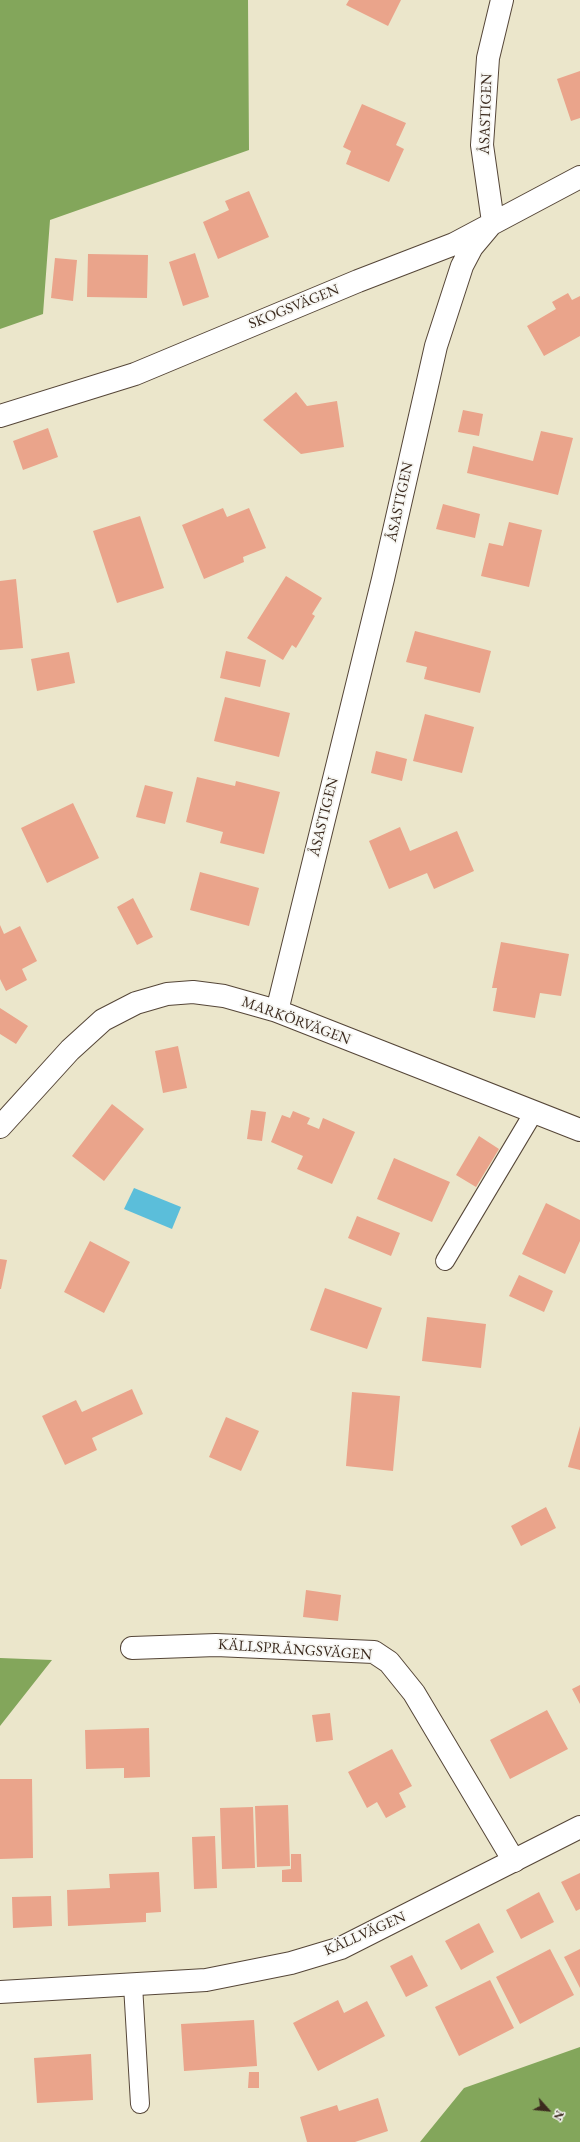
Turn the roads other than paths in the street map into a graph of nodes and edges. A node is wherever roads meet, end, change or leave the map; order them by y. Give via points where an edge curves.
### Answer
1 (502, 0) edge
2 (580, 178) edge
3 (493, 222) junction
4 (0, 416) edge
5 (277, 1011) junction
6 (534, 1112) junction
7 (578, 1124) edge
8 (0, 1127) edge
9 (445, 1261) dead end
10 (132, 1648) dead end
11 (580, 1827) edge
12 (514, 1861) junction
13 (133, 1985) junction
14 (0, 1992) edge
15 (140, 2104) dead end

1 - 3 street, ÅSASTIGEN via 488,58 482,145
2 - 3 street, SKOGSVÄGEN
3 - 4 street, SKOGSVÄGEN via 454,244 358,281 136,374
3 - 5 street, ÅSASTIGEN via 472,247 462,266 436,346 383,579
5 - 6 street, MARKÖRVÄGEN
5 - 8 street, MARKÖRVÄGEN via 224,996 193,992 167,994 136,1003 103,1020 70,1050
6 - 7 street, MARKÖRVÄGEN
6 - 9 lane
10 - 12 street, KÄLLSPRÅNGSVÄGEN via 216,1645 374,1652 389,1662 414,1693
11 - 12 street, KÄLLVÄGEN
12 - 13 street, KÄLLVÄGEN via 341,1948 291,1963 206,1980
13 - 14 street, KÄLLVÄGEN
13 - 15 lane

